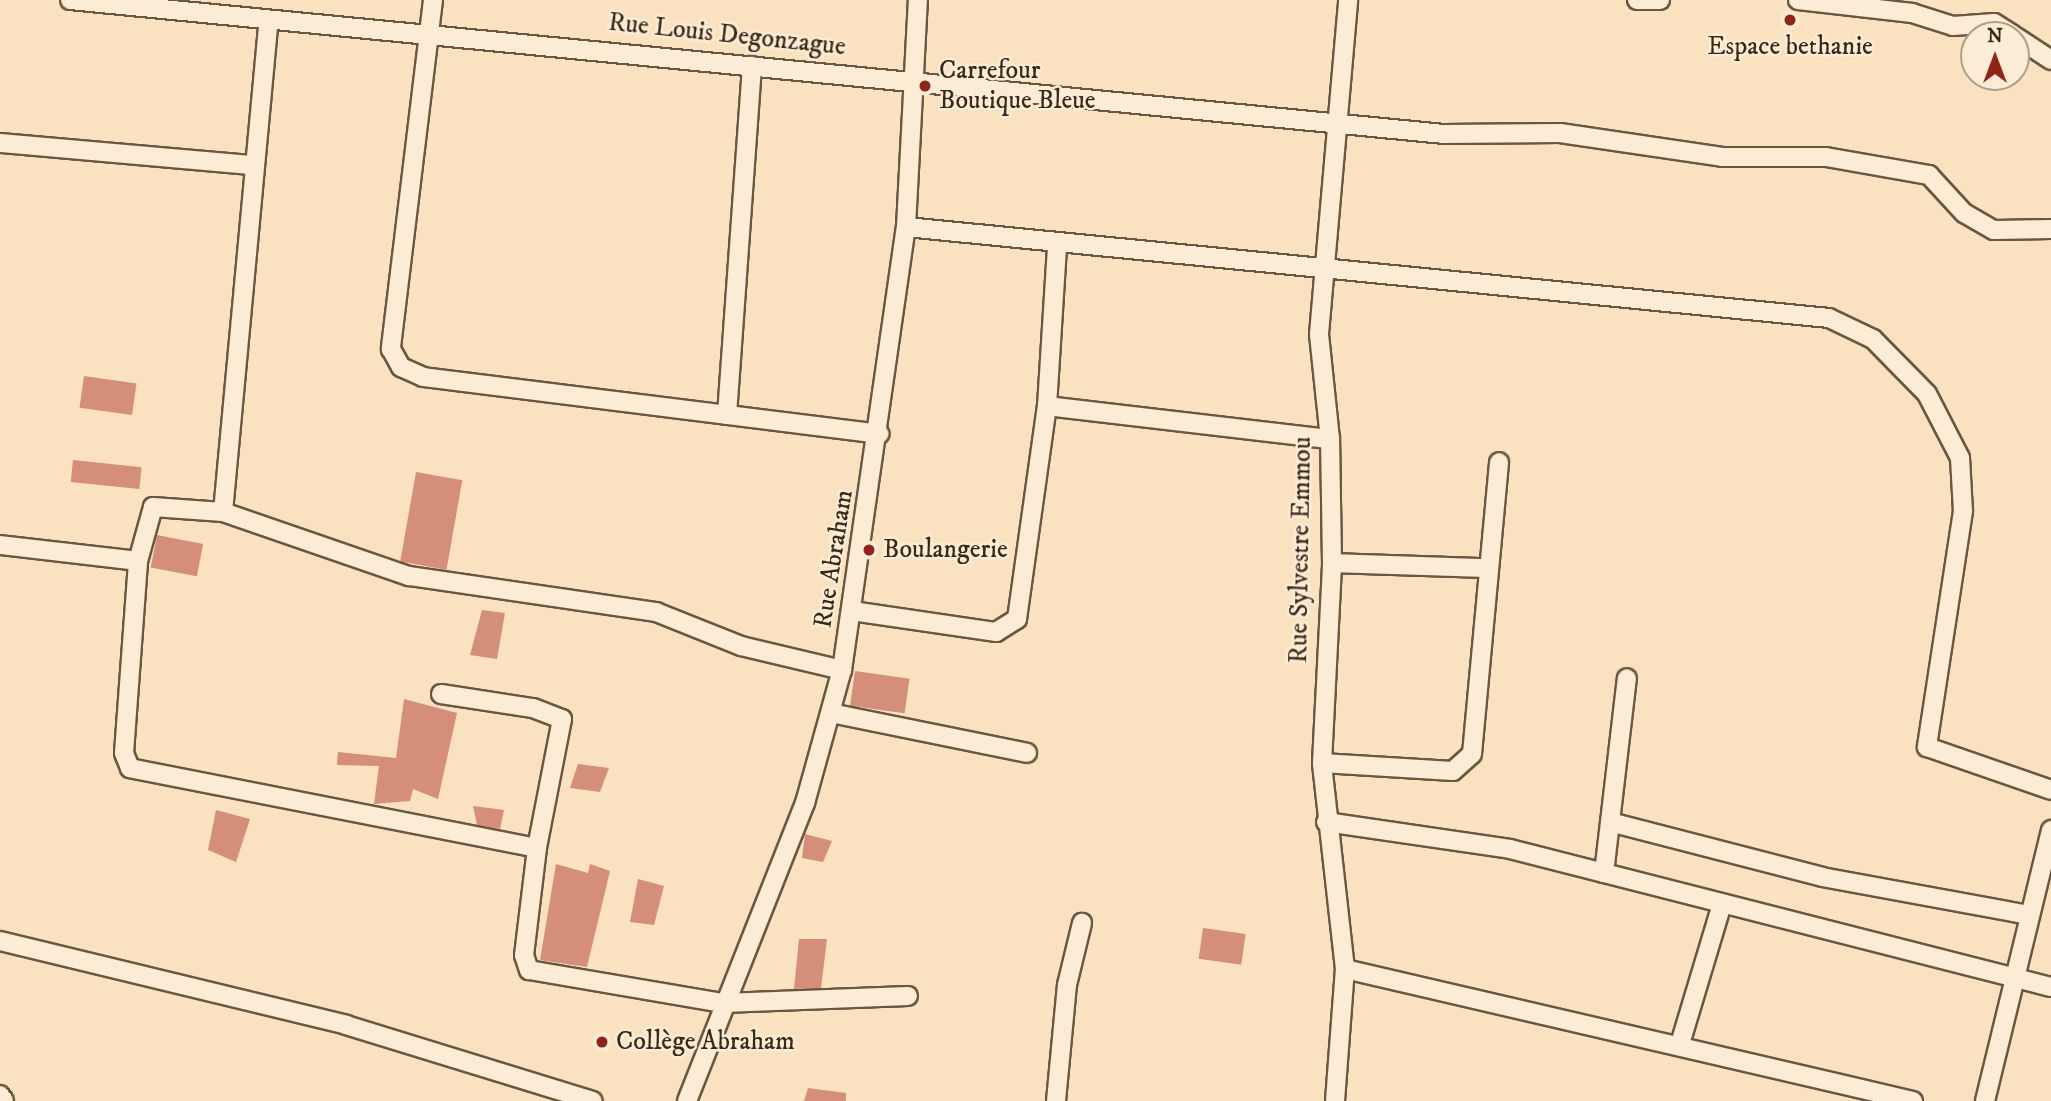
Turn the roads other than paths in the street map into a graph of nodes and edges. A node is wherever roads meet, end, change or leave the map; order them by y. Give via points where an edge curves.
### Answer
1 (70, 0) edge
2 (433, 0) edge
3 (918, 0) edge
4 (1348, 0) edge
5 (1637, 0) edge
6 (1660, 0) edge
7 (1798, 0) edge
8 (269, 20) junction
9 (1960, 25) edge
10 (431, 34) junction
11 (2030, 46) edge
12 (2051, 60) edge
13 (752, 66) junction
14 (912, 80) junction
15 (1336, 121) junction
16 (0, 143) edge
17 (253, 165) junction
18 (906, 227) junction
19 (2051, 229) edge
20 (1057, 245) junction
21 (1325, 269) junction
22 (1047, 406) junction
23 (727, 415) junction
24 (879, 434) junction
25 (1330, 439) junction
26 (1499, 463) dead end
27 (223, 512) junction
28 (0, 545) edge
29 (138, 561) junction
30 (1332, 563) junction
31 (1485, 568) junction
32 (852, 611) junction
33 (842, 670) junction
34 (1627, 678) dead end
35 (441, 694) dead end
36 (831, 713) junction
37 (1027, 753) dead end
38 (1321, 763) junction
39 (2051, 790) edge
40 (1326, 822) junction
41 (1610, 822) junction
42 (2051, 830) edge
43 (537, 848) junction
44 (1604, 873) junction
45 (1722, 904) junction
46 (2030, 915) junction
47 (1082, 923) dead end
48 (0, 941) edge
49 (1345, 969) junction
50 (2014, 980) junction
51 (2051, 987) edge
52 (908, 996) dead end
53 (723, 1003) junction
54 (1680, 1044) junction
55 (0, 1095) edge
56 (4, 1101) edge
57 (593, 1101) edge
58 (687, 1101) edge
59 (1056, 1101) edge
60 (1335, 1101) edge
61 (1913, 1101) edge
62 (1985, 1101) edge

1 - 8 street, Rue Louis Degonzague
2 - 10 street
3 - 14 street, Rue Abraham
4 - 15 street, Rue Sylvestre Emmou
5 - 6 street
7 - 9 street via 1912,13
8 - 10 street, Rue Louis Degonzague
8 - 17 street
10 - 13 street, Rue Louis Degonzague
10 - 23 street via 391,349 401,367 423,377
11 - 12 street
13 - 14 street, Rue Louis Degonzague
13 - 23 street
14 - 15 street, Rue Louis Degonzague
14 - 18 street, Rue Abraham
15 - 19 street, Rue Louis Degonzague via 1444,134 1560,133 1722,157 1826,157 1913,168 1994,230
15 - 21 street, Rue Sylvestre Emmou
16 - 17 street
17 - 27 street
18 - 20 street
18 - 24 street, Rue Abraham
20 - 21 street
20 - 22 street
21 - 25 street, Rue Sylvestre Emmou via 1319,334
21 - 39 street via 1829,318 1874,339 1927,394 1960,458 1963,511 1927,747
22 - 25 street
22 - 32 street via 1017,619 1011,628 996,632
23 - 24 street
24 - 32 street, Rue Abraham
25 - 30 street, Rue Sylvestre Emmou
26 - 31 street
27 - 29 street via 153,507
27 - 33 street via 410,576 656,612 741,646
28 - 29 street
29 - 43 street via 124,753 130,768
30 - 31 street
30 - 38 street, Rue Sylvestre Emmou
31 - 38 street via 1474,741 1464,764 1453,771
32 - 33 street, Rue Abraham
33 - 36 street, Rue Abraham
34 - 41 street
35 - 43 street via 533,708 562,719
36 - 37 street
36 - 53 street, Rue Abraham via 786,855
38 - 40 street, Rue Sylvestre Emmou
40 - 44 street via 1510,849
40 - 49 street, Rue Sylvestre Emmou
41 - 44 street
41 - 46 street via 1822,877
42 - 46 street
43 - 53 street via 524,955 529,970
44 - 45 street
45 - 50 street
45 - 54 street
46 - 50 street
47 - 59 street via 1067,985
48 - 57 street via 346,1025
49 - 54 street
49 - 60 street, Rue Sylvestre Emmou
50 - 51 street
50 - 62 street
52 - 53 street
53 - 58 street, Rue Abraham
54 - 61 street
55 - 56 street

